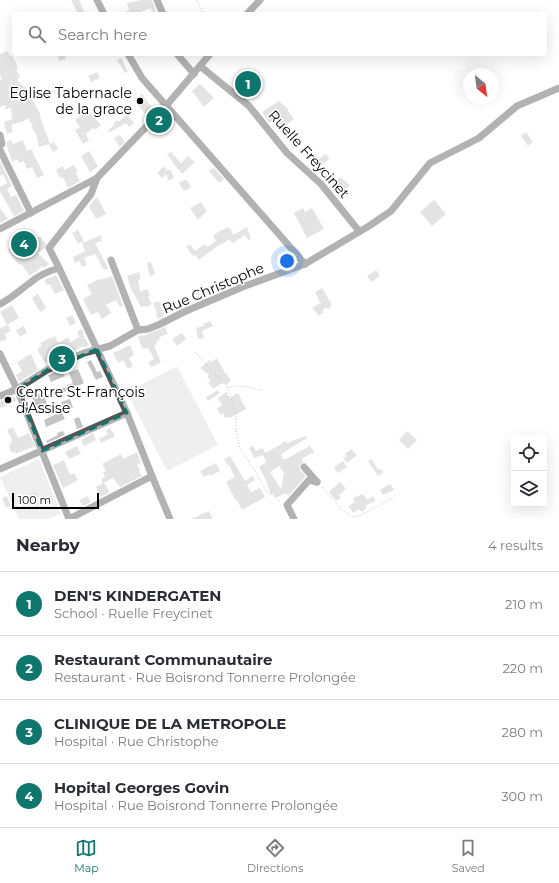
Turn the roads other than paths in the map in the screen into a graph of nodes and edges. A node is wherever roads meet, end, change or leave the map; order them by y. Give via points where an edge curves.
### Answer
1 (97, 0) edge
2 (157, 0) edge
3 (260, 0) edge
4 (103, 12) edge
5 (161, 12) edge
6 (249, 12) edge
7 (129, 56) edge
8 (179, 56) edge
9 (208, 56) edge
10 (200, 66) junction
11 (194, 74) junction
12 (559, 88) edge
13 (166, 106) junction
14 (0, 135) edge
15 (0, 145) edge
16 (0, 150) edge
17 (97, 178) junction
18 (31, 213) junction
19 (0, 229) edge
20 (359, 231) junction
21 (111, 260) dead end
22 (305, 264) junction
23 (59, 268) junction
24 (0, 304) edge
25 (138, 330) junction
26 (96, 349) junction
27 (0, 354) edge
28 (17, 389) junction
29 (0, 396) edge
30 (127, 413) junction
31 (42, 451) junction
32 (304, 467) dead end
33 (0, 469) edge
34 (152, 476) junction
35 (69, 519) edge
36 (170, 519) edge
37 (294, 519) edge

1 - 4 street
2 - 5 street
3 - 6 street
7 - 13 street via 142,78
8 - 11 street
9 - 10 street
10 - 11 street
10 - 20 street, Ruelle Freycinet via 249,106 287,153 321,184
11 - 13 street
12 - 20 street, Rue Christophe via 517,106 479,138 430,163 391,210
13 - 17 street
13 - 22 street
14 - 15 street
16 - 18 street
17 - 18 street
17 - 23 street via 91,194 49,248
18 - 19 street
20 - 22 street, Rue Christophe
21 - 25 street
22 - 25 street, Rue Christophe via 245,286 148,329
23 - 24 street via 32,281
23 - 26 street
25 - 26 street, Rue Christophe via 110,346
26 - 28 street, Rue Christophe via 47,370
26 - 30 street
27 - 28 street
28 - 29 street, Rue Christophe
28 - 31 street
30 - 31 street
30 - 34 street
31 - 33 street
31 - 35 street
32 - 37 street via 317,482 309,480 287,505
34 - 35 street
34 - 36 street

